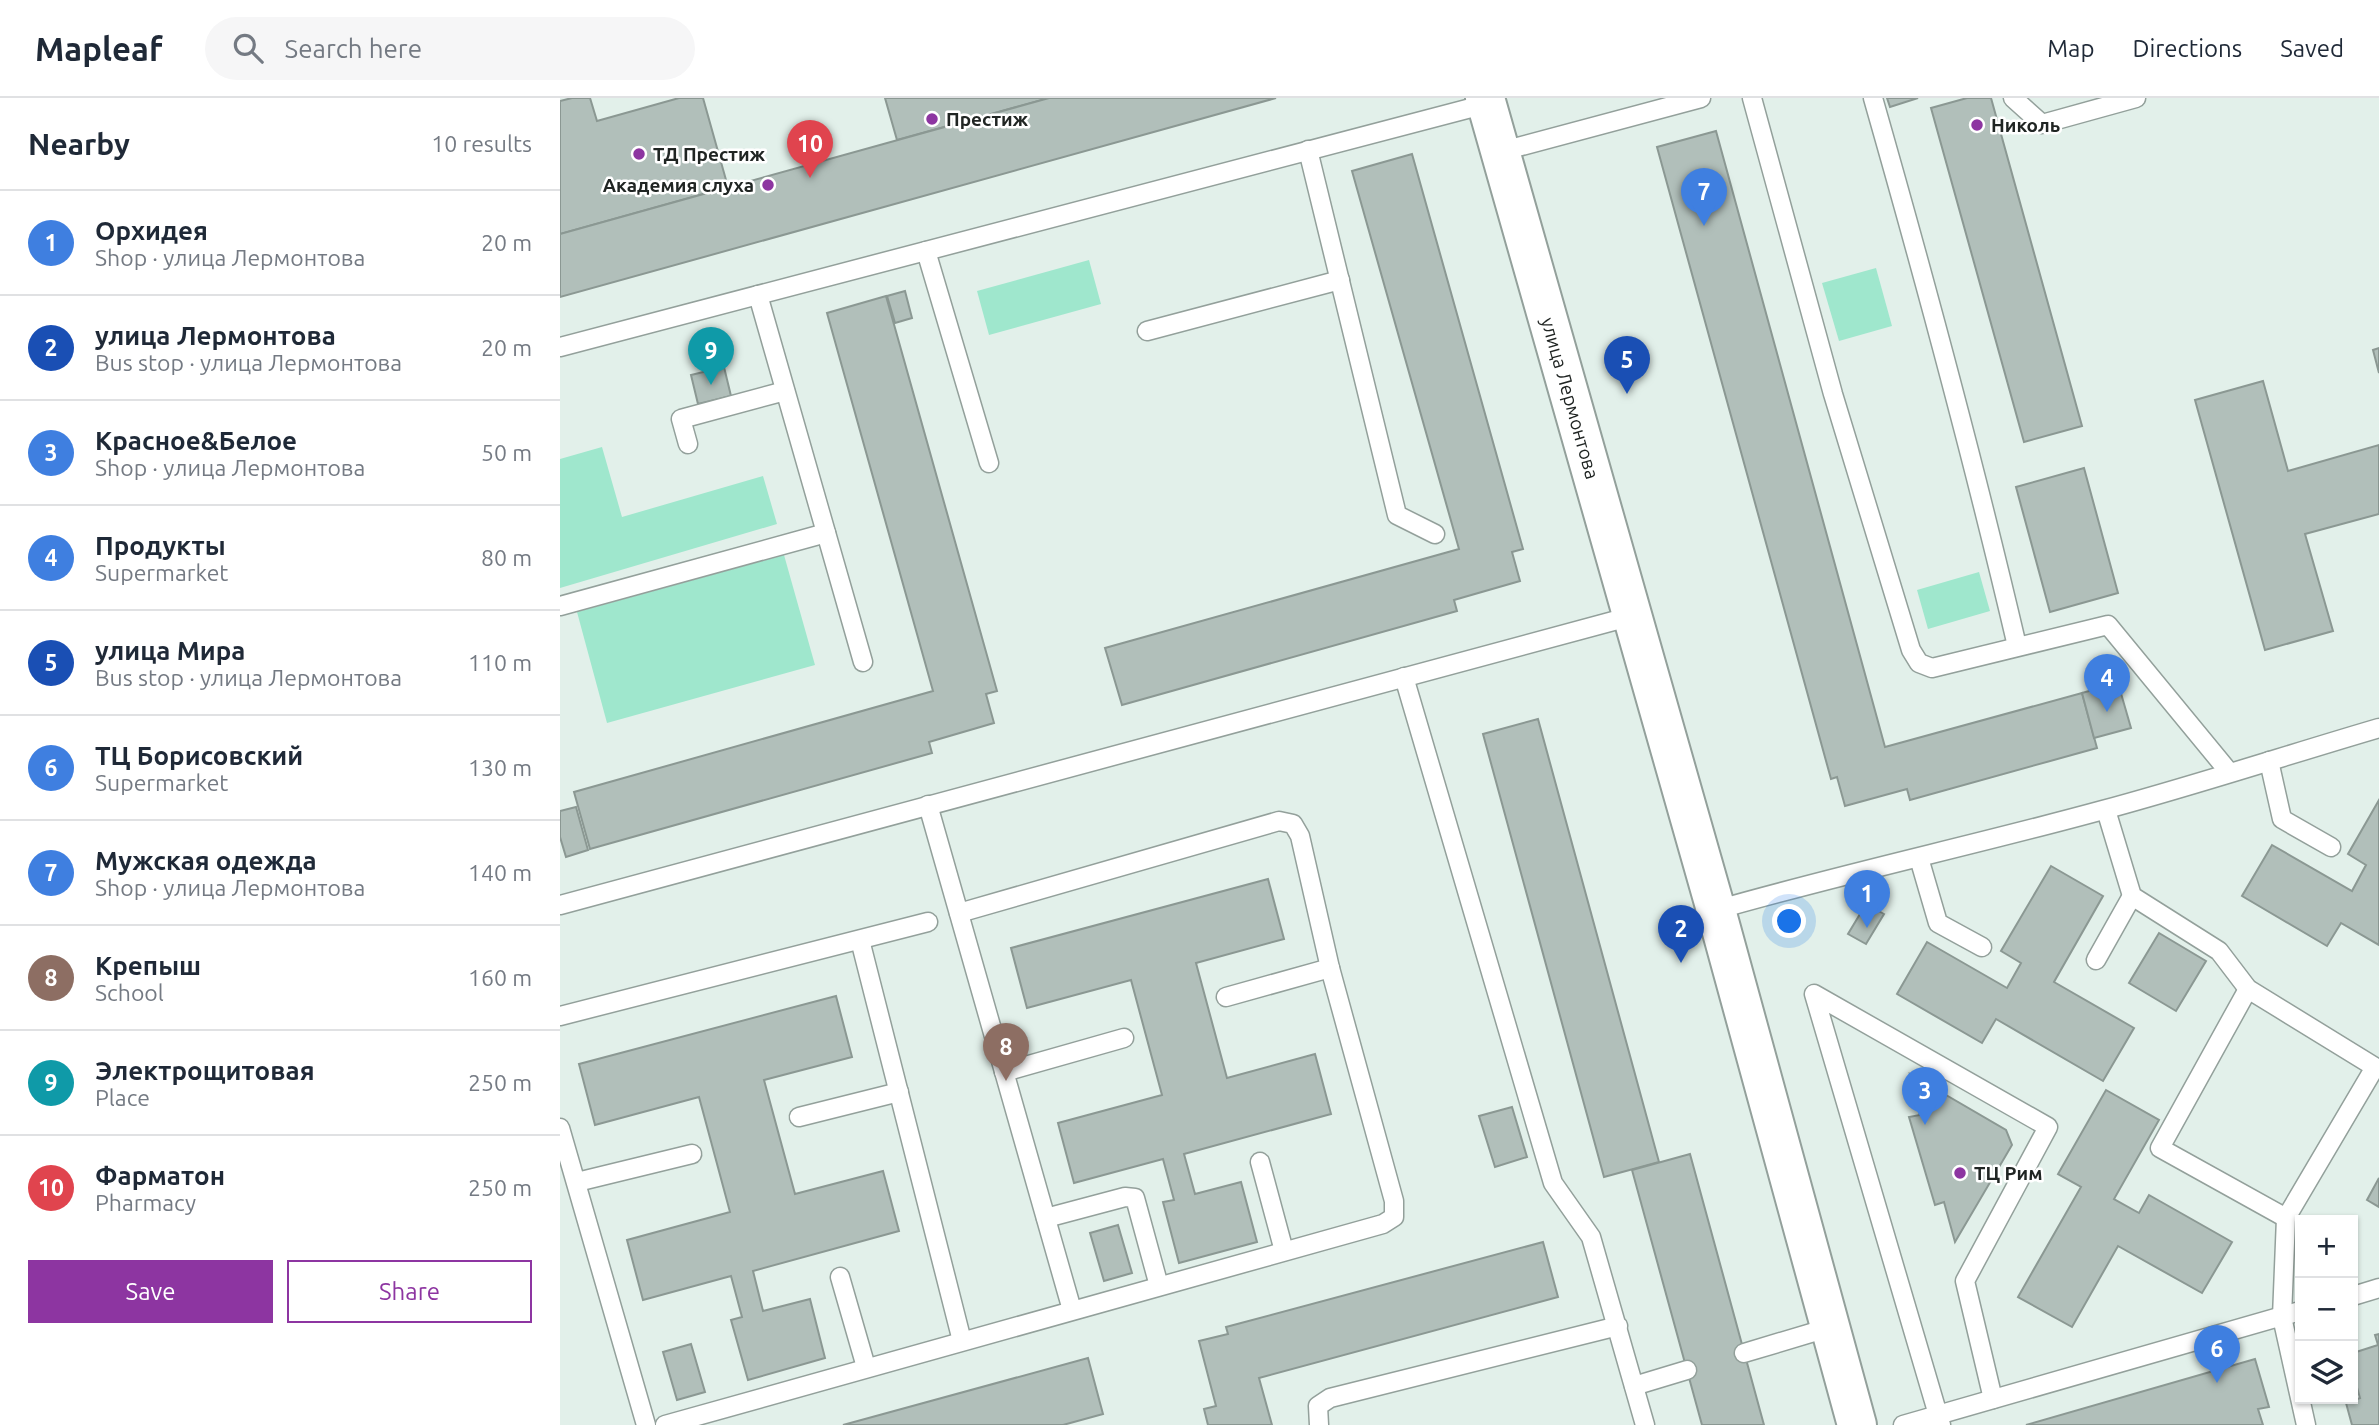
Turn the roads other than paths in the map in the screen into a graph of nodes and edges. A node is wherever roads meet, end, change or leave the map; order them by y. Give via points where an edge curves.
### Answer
1 (1701, 98) edge
2 (1752, 98) edge
3 (1873, 98) edge
4 (2013, 98) edge
5 (2136, 98) edge
6 (1485, 101) edge
7 (1308, 150) junction
8 (1499, 152) junction
9 (926, 251) junction
10 (1340, 280) junction
11 (758, 295) junction
12 (1147, 331) dead end
13 (560, 347) edge
14 (785, 391) junction
15 (688, 444) dead end
16 (989, 463) dead end
17 (826, 533) junction
18 (1435, 534) dead end
19 (560, 606) edge
20 (1632, 616) junction
21 (2017, 646) junction
22 (863, 663) dead end
23 (1404, 677) junction
24 (2379, 728) edge
25 (2269, 761) junction
26 (2229, 772) junction
27 (928, 805) junction
28 (2106, 810) junction
29 (2331, 847) dead end
30 (1919, 858) junction
31 (2132, 896) junction
32 (560, 905) edge
33 (1716, 910) junction
34 (959, 913) junction
35 (928, 922) dead end
36 (860, 940) junction
37 (1982, 947) dead end
38 (2095, 960) dead end
39 (1330, 968) junction
40 (2248, 989) junction
41 (1226, 997) dead end
42 (560, 1016) edge
43 (1124, 1038) dead end
44 (1004, 1072) junction
45 (899, 1092) junction
46 (799, 1117) dead end
47 (560, 1128) edge
48 (692, 1154) dead end
49 (1259, 1162) dead end
50 (577, 1182) junction
51 (1046, 1218) junction
52 (2286, 1218) junction
53 (1284, 1251) junction
54 (840, 1277) dead end
55 (1159, 1286) junction
56 (2379, 1288) edge
57 (2358, 1294) edge
58 (1072, 1310) junction
59 (2295, 1313) edge
60 (2282, 1317) junction
61 (1618, 1326) junction
62 (1831, 1327) junction
63 (962, 1341) junction
64 (1744, 1353) dead end
65 (866, 1367) junction
66 (1687, 1370) dead end
67 (1634, 1386) junction
68 (1993, 1399) junction
69 (1940, 1420) edge
70 (646, 1425) edge
71 (665, 1425) edge
72 (1319, 1425) edge
73 (1645, 1425) edge
74 (1857, 1425) edge
75 (1903, 1425) edge
76 (2306, 1425) edge

1 - 8 lane
2 - 21 lane via 1833,394 1911,650 1919,663 1932,668
3 - 21 lane via 1986,511
4 - 5 lane via 2042,124
6 - 7 lane
6 - 8 street, улица Лермонтова
7 - 9 lane
7 - 10 lane
8 - 20 street, улица Лермонтова
9 - 11 lane
9 - 16 lane
10 - 12 lane
10 - 18 lane via 1398,515
11 - 13 lane
11 - 14 lane
14 - 15 lane via 681,419
14 - 17 lane
17 - 19 lane
17 - 22 lane
20 - 23 lane
20 - 33 street, улица Лермонтова
21 - 26 lane via 2108,625
23 - 27 lane
23 - 61 lane via 1553,1183 1591,1237
24 - 25 lane
25 - 26 lane
25 - 29 lane via 2282,819
26 - 28 lane
27 - 32 lane
27 - 34 lane
28 - 30 lane
28 - 31 lane
30 - 33 lane
30 - 37 lane via 1938,923
31 - 38 lane
31 - 40 lane via 2219,951
33 - 62 street, улица Лермонтова
34 - 39 lane via 1279,821 1293,824 1300,836
34 - 44 lane
35 - 36 lane
36 - 42 lane
36 - 45 lane
39 - 41 lane
39 - 53 lane via 1394,1201 1394,1217
40 - 52 lane via 2375,1067
40 - 52 lane via 2160,1149
43 - 44 lane
44 - 51 lane
45 - 46 lane
45 - 63 lane
47 - 50 lane
48 - 50 lane
49 - 53 lane
50 - 70 lane
51 - 55 lane via 1125,1196 1135,1198
51 - 58 lane
52 - 60 lane
53 - 55 lane
54 - 65 lane
55 - 58 lane
56 - 57 lane
58 - 63 lane
59 - 60 lane
60 - 68 lane
60 - 76 lane
61 - 67 lane
61 - 72 lane via 1330,1398 1318,1406
62 - 64 lane
62 - 74 street, улица Лермонтова
63 - 65 lane
65 - 71 lane
66 - 67 lane
67 - 73 lane
68 - 69 lane
68 - 69 lane via 1965,1281 2048,1127 1814,994
69 - 75 lane

